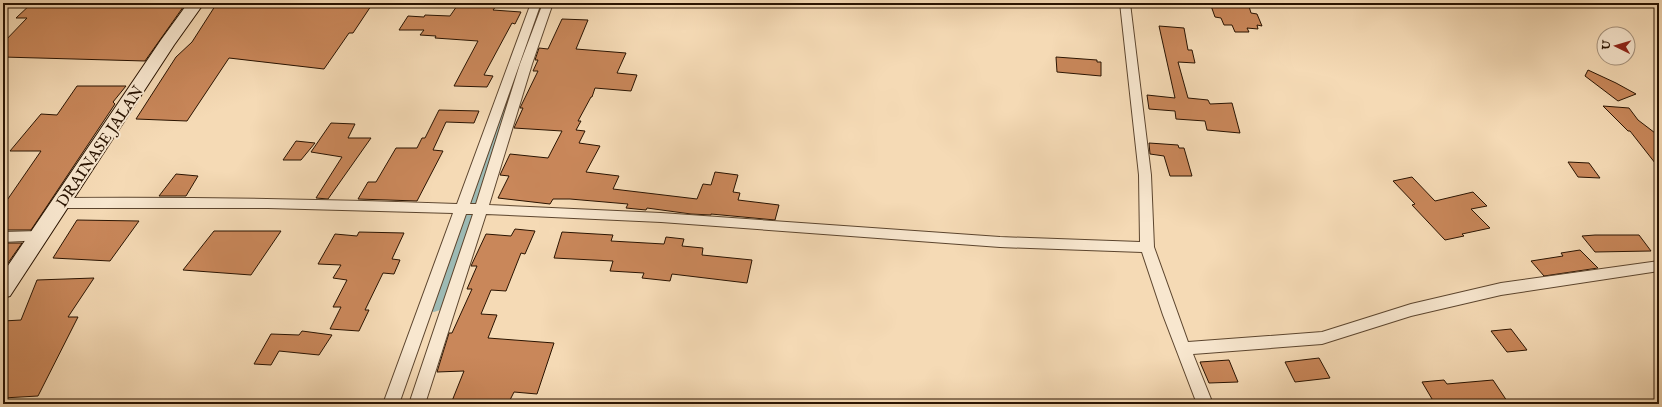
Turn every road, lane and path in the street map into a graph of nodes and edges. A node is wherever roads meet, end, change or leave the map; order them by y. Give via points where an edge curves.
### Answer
1 (196, 3) edge
2 (536, 3) edge
3 (548, 3) edge
4 (1125, 3) edge
5 (61, 203) junction
6 (462, 210) junction
7 (481, 210) junction
8 (39, 236) junction
9 (3, 237) edge
10 (1147, 247) junction
11 (1659, 266) edge
12 (3, 290) edge
13 (1183, 349) junction
14 (392, 404) edge
15 (417, 404) edge
16 (1205, 404) edge

1 - 5 street, DRAINASE JALAN
2 - 6 street
3 - 7 street
4 - 10 street via 1145,175
5 - 6 street via 188,202 415,206
5 - 8 street, DRAINASE JALAN
6 - 7 street
6 - 14 street
7 - 10 street via 614,215 1002,242
7 - 15 street
8 - 9 street
8 - 12 street, DRAINASE JALAN
10 - 13 street
11 - 13 street via 1501,289 1410,310 1322,338
13 - 16 street

